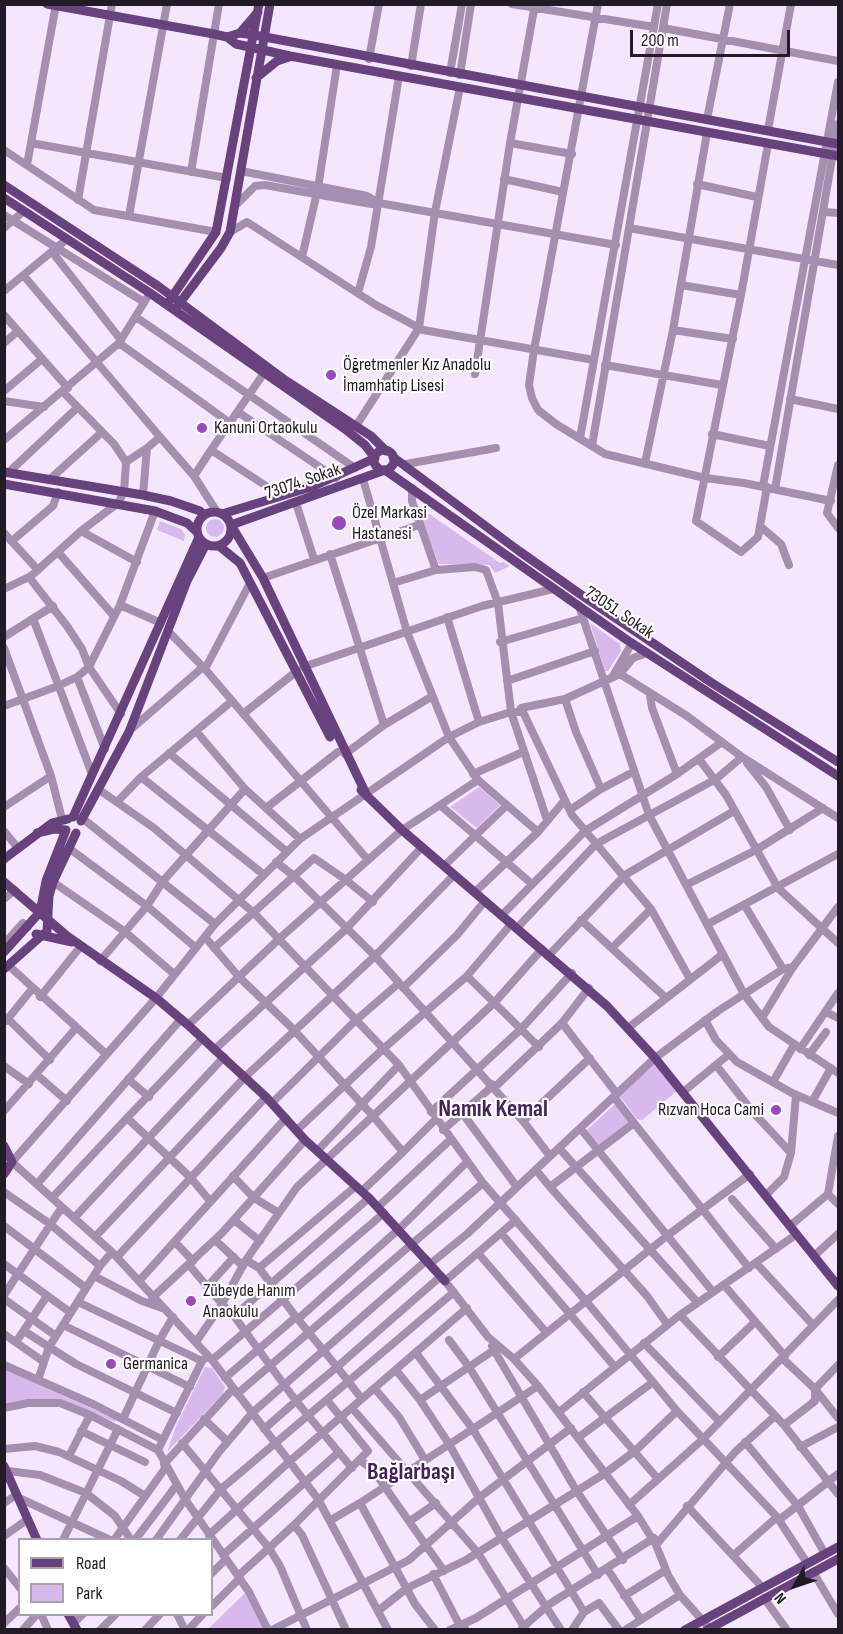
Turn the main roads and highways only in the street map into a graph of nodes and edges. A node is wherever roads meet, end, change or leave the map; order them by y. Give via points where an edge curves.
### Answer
1 (270, 4) edge
2 (53, 5) edge
3 (258, 8) edge
4 (268, 16) junction
5 (240, 33) junction
6 (259, 36) junction
7 (227, 37) junction
8 (236, 44) junction
9 (297, 45) junction
10 (257, 49) junction
11 (290, 56) junction
12 (249, 64) junction
13 (256, 78) junction
14 (833, 143) edge
15 (832, 155) edge
16 (4, 185) edge
17 (4, 198) edge
18 (200, 256) junction
19 (210, 264) junction
20 (154, 290) junction
21 (174, 304) junction
22 (195, 314) junction
23 (362, 442) junction
24 (390, 454) junction
25 (375, 458) junction
26 (357, 467) junction
27 (386, 470) junction
28 (6, 472) edge
29 (364, 479) junction
30 (4, 484) edge
31 (408, 485) junction
32 (220, 513) junction
33 (204, 515) junction
34 (231, 525) junction
35 (201, 538) junction
36 (219, 546) junction
37 (300, 669) junction
38 (838, 762) edge
39 (838, 776) edge
40 (73, 819) junction
41 (66, 830) junction
42 (37, 833) junction
43 (76, 833) junction
44 (4, 859) edge
45 (4, 882) edge
46 (44, 915) junction
47 (28, 927) junction
48 (39, 937) junction
49 (79, 945) junction
50 (4, 952) edge
51 (6, 967) edge
52 (4, 1146) edge
53 (4, 1174) edge
54 (443, 1278) road end
55 (838, 1286) edge
56 (6, 1468) edge
57 (38, 1538) edge
58 (838, 1547) edge
59 (838, 1562) edge
60 (685, 1629) edge
61 (710, 1629) edge

1 - 4 main road
2 - 7 main road
3 - 5 main road
3 - 6 main road
4 - 6 main road
4 - 9 main road via 275,34
5 - 6 main road
5 - 7 main road
6 - 9 main road
6 - 10 main road
7 - 8 main road
8 - 10 main road
8 - 12 main road
9 - 14 main road
10 - 11 main road
10 - 12 main road
10 - 13 main road
11 - 13 main road via 277,60
11 - 15 main road
12 - 18 main road via 216,232
13 - 19 main road via 230,232
16 - 20 main road
17 - 20 main road
18 - 20 main road via 173,285
18 - 21 main road
19 - 21 main road
19 - 22 main road via 190,297 190,308
20 - 21 main road
21 - 22 main road
21 - 23 main road
22 - 24 main road
23 - 25 main road
23 - 26 main road via 365,459
24 - 25 main road via 378,453
24 - 27 main road via 393,465
24 - 38 main road via 519,551 712,683
25 - 26 main road
25 - 27 main road via 378,468
26 - 32 main road via 336,478
27 - 29 main road, 73074. Sokak
27 - 31 main road, 73051. Sokak
28 - 33 main road via 171,501
29 - 31 main road via 384,476
29 - 34 main road, 73074. Sokak
30 - 35 main road via 155,511 187,523
31 - 39 main road, 73051. Sokak via 646,653
32 - 33 main road
32 - 34 main road
33 - 35 main road via 198,523
34 - 36 main road via 230,536
34 - 37 main road via 263,578
35 - 36 main road
35 - 40 main road
35 - 40 main road via 129,732 98,789
36 - 37 main road via 240,563
37 - 55 main road via 358,787 402,830 589,988 628,1028
40 - 41 main road
40 - 42 main road
40 - 43 main road via 82,828
41 - 42 main road
41 - 43 main road
41 - 46 main road via 46,881
42 - 44 main road
43 - 46 main road via 53,882
45 - 46 main road
46 - 47 main road
46 - 48 main road via 47,931
46 - 49 main road
47 - 48 main road
47 - 50 main road
48 - 49 main road
48 - 51 main road
49 - 54 main road via 156,998 224,1057 381,1210
52 - 53 main road via 12,1162
56 - 57 main road
58 - 60 main road
59 - 61 main road

